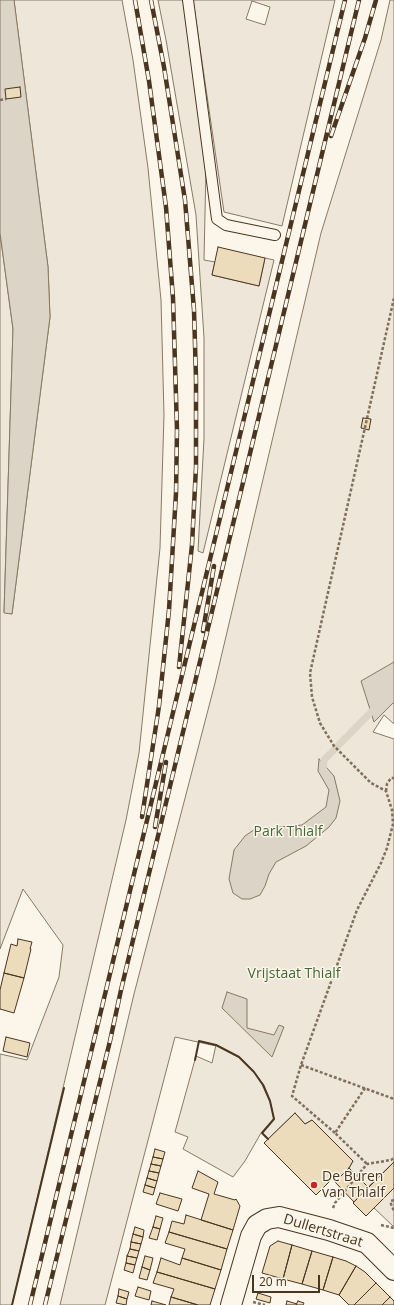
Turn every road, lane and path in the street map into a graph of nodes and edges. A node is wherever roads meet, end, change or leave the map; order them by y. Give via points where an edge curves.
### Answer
1 (188, 0) edge
2 (6, 99) dead end
3 (0, 100) edge
4 (275, 234) dead end
5 (394, 298) edge
6 (394, 778) edge
7 (386, 791) junction
8 (393, 810) edge
9 (301, 1065) junction
10 (365, 1088) junction
11 (394, 1099) edge
12 (335, 1133) junction
13 (394, 1158) edge
14 (367, 1164) junction
15 (394, 1200) edge
16 (394, 1211) edge
17 (376, 1225) dead end
18 (394, 1228) edge
19 (329, 1230) junction
20 (394, 1270) edge
21 (232, 1305) edge

1 - 4 lane via 217,219 226,225
2 - 3 path
5 - 7 path via 310,673 312,697 320,723 334,746 371,783
6 - 7 path via 387,784
7 - 8 path
8 - 9 path via 387,848 357,910
9 - 10 path
9 - 12 path via 292,1096
10 - 11 path
10 - 12 path
12 - 14 path
13 - 14 path
14 - 19 path via 334,1203
15 - 16 path via 391,1200 391,1204
17 - 18 path
19 - 20 street, Dullertstraat via 367,1243
19 - 21 street, Dullertstraat via 279,1217 267,1219 257,1225 250,1236

